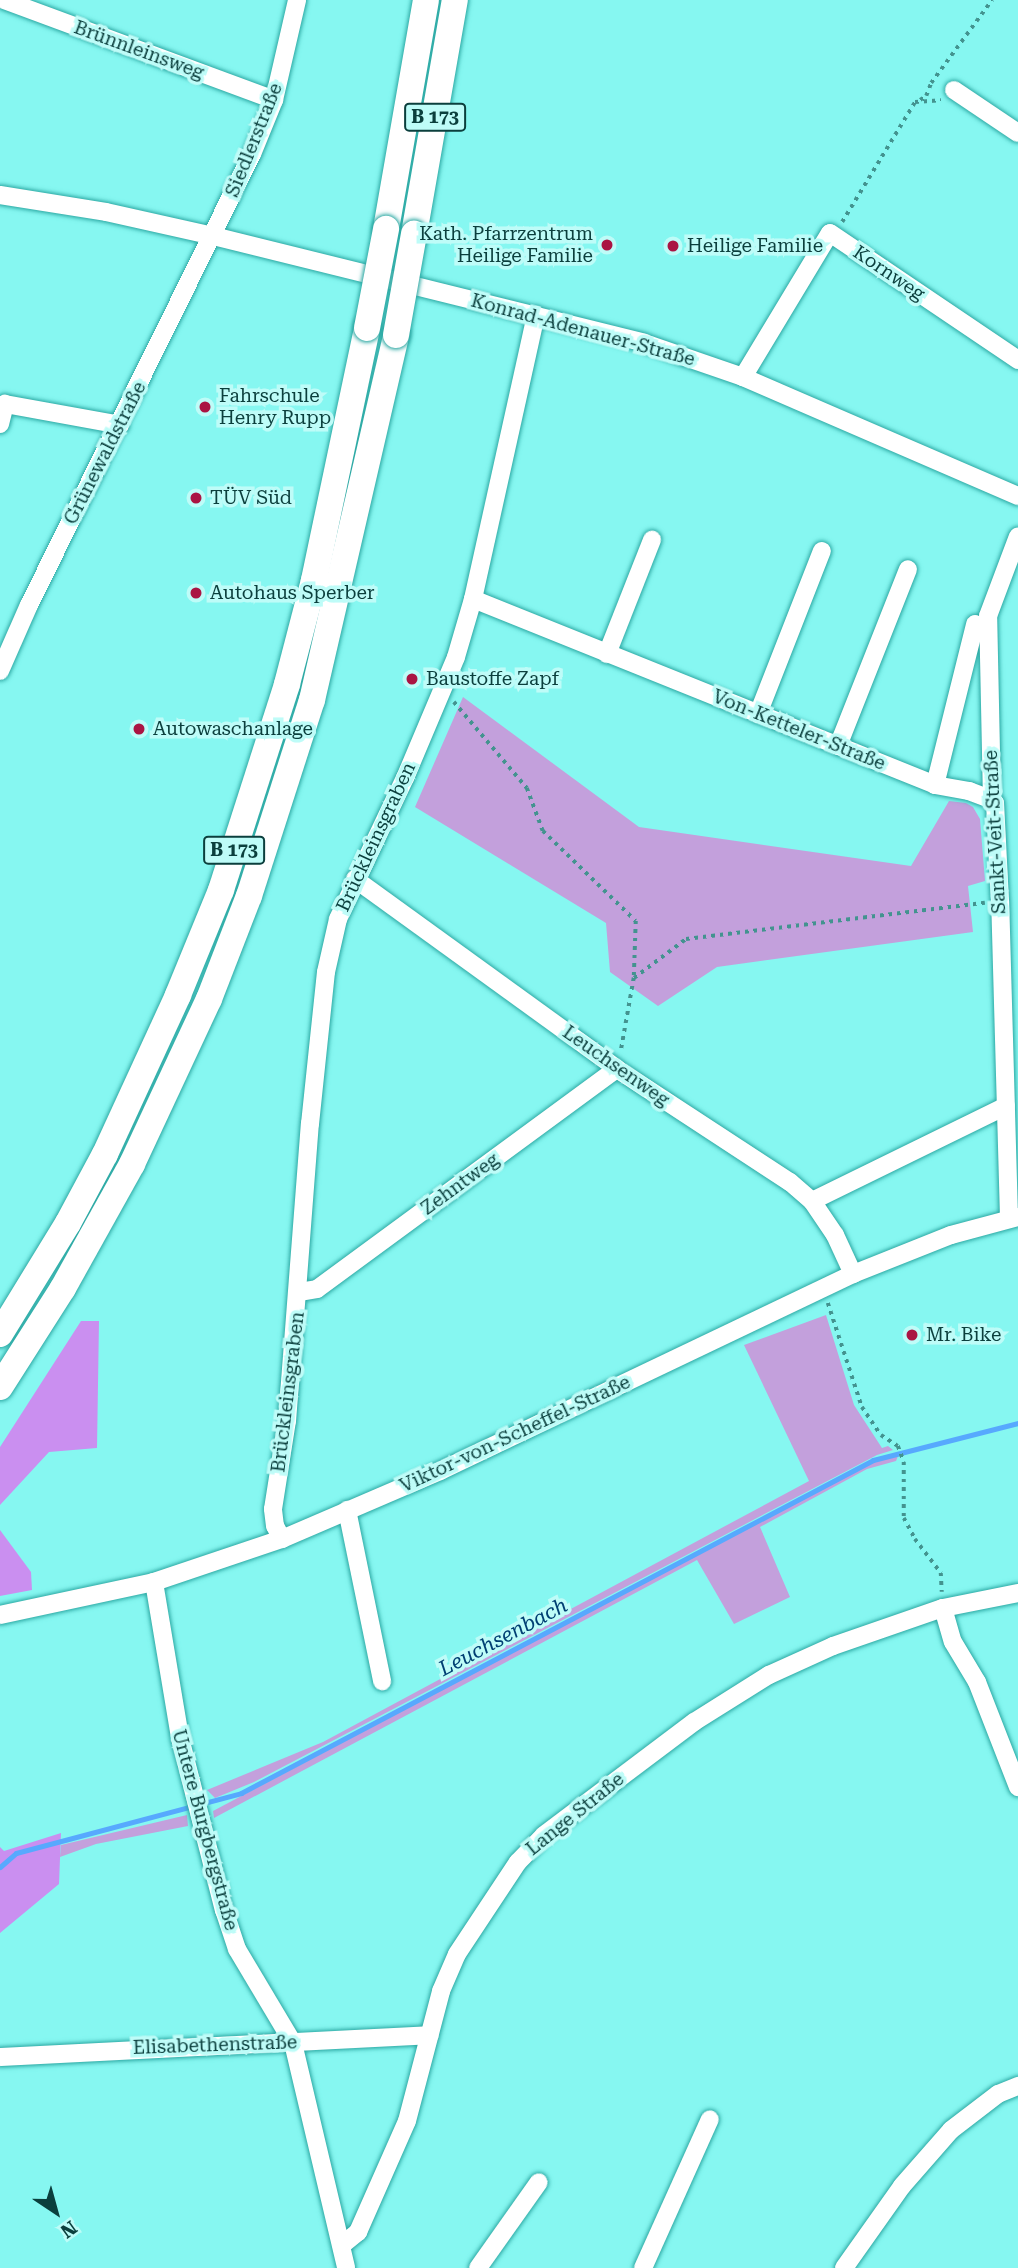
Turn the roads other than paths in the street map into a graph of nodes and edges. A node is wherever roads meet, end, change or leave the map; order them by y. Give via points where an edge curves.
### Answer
1 (4, 0) edge
2 (297, 0) edge
3 (426, 0) edge
4 (455, 0) edge
5 (954, 90) road end
6 (274, 100) junction
7 (1018, 132) edge
8 (0, 195) edge
9 (212, 236) junction
10 (536, 315) junction
11 (1018, 360) edge
12 (743, 377) junction
13 (0, 424) edge
14 (120, 425) junction
15 (1018, 496) edge
16 (1018, 536) edge
17 (652, 540) dead end
18 (822, 551) dead end
19 (908, 569) dead end
20 (473, 599) junction
21 (975, 624) dead end
22 (607, 654) junction
23 (0, 671) edge
24 (758, 714) junction
25 (838, 746) junction
26 (935, 785) junction
27 (992, 800) junction
28 (355, 878) junction
29 (1010, 1006) edge
30 (617, 1069) junction
31 (1006, 1106) junction
32 (812, 1201) junction
33 (1013, 1217) edge
34 (853, 1274) junction
35 (299, 1292) junction
36 (0, 1334) edge
37 (0, 1387) edge
38 (347, 1510) junction
39 (282, 1539) junction
40 (154, 1582) junction
41 (1018, 1593) edge
42 (943, 1608) junction
43 (0, 1615) edge
44 (383, 1681) dead end
45 (1018, 1787) edge
46 (429, 2035) junction
47 (293, 2043) junction
48 (0, 2057) edge
49 (1018, 2086) edge
50 (710, 2119) dead end
51 (539, 2182) dead end
52 (342, 2245) junction
53 (346, 2268) edge
54 (478, 2268) edge
55 (643, 2268) edge
56 (844, 2268) edge

1 - 6 street, Brünnleinsweg
2 - 6 street, Siedlerstraße
3 - 36 highway, B 173, bridge via 367,328 287,684 221,890 178,995 105,1154
4 - 37 highway, B 173, bridge via 396,335 315,688 284,794 209,999 132,1164
5 - 7 street
6 - 9 street, Siedlerstraße
8 - 9 street, Konrad-Adenauer-Straße
9 - 10 street, Konrad-Adenauer-Straße
9 - 14 street, Grünewaldstraße
10 - 12 street, Konrad-Adenauer-Straße via 644,343
10 - 20 street, Brückleinsgraben
11 - 12 street, Kornweg via 830,233
12 - 15 street, Konrad-Adenauer-Straße
13 - 14 street via 5,404
14 - 23 street, Grünewaldstraße
16 - 27 street, Sankt-Veit-Straße via 988,616
17 - 22 street
18 - 24 street
19 - 25 street
20 - 22 street, Von-Ketteler-Straße
20 - 28 street, Brückleinsgraben via 444,689
21 - 26 street
22 - 24 street, Von-Ketteler-Straße
24 - 25 street, Von-Ketteler-Straße
25 - 26 street, Von-Ketteler-Straße
26 - 27 street, Von-Ketteler-Straße
27 - 29 street, Sankt-Veit-Straße
28 - 30 street, Leuchsenweg
28 - 35 street, Brückleinsgraben via 338,919 326,972
29 - 31 street, Sankt-Veit-Straße
30 - 32 street, Leuchsenweg
30 - 35 street, Zehntweg via 317,1289
31 - 32 street
31 - 33 street, Sankt-Veit-Straße
32 - 34 street, Leuchsenweg
33 - 34 street, Viktor-von-Scheffel-Straße
34 - 38 street, Viktor-von-Scheffel-Straße via 440,1471
35 - 39 street, Brückleinsgraben via 273,1509
38 - 39 street, Viktor-von-Scheffel-Straße
38 - 44 street
39 - 40 street, Viktor-von-Scheffel-Straße
40 - 43 street, Viktor-von-Scheffel-Straße
40 - 47 street, Untere Burgbergstraße via 180,1738 237,1949
41 - 42 street, Lange Straße
42 - 45 street via 953,1642 978,1682
42 - 46 street, Lange Straße via 833,1646 769,1675 694,1722 544,1835 496,1891 457,1954
46 - 47 street, Elisabethenstraße
46 - 52 street, Lange Straße via 407,2121 358,2232
47 - 48 street, Elisabethenstraße
47 - 52 street, Untere Burgbergstraße
49 - 56 street via 998,2094 951,2130 902,2186
50 - 55 street
51 - 54 street
52 - 53 street, Untere Burgbergstraße

